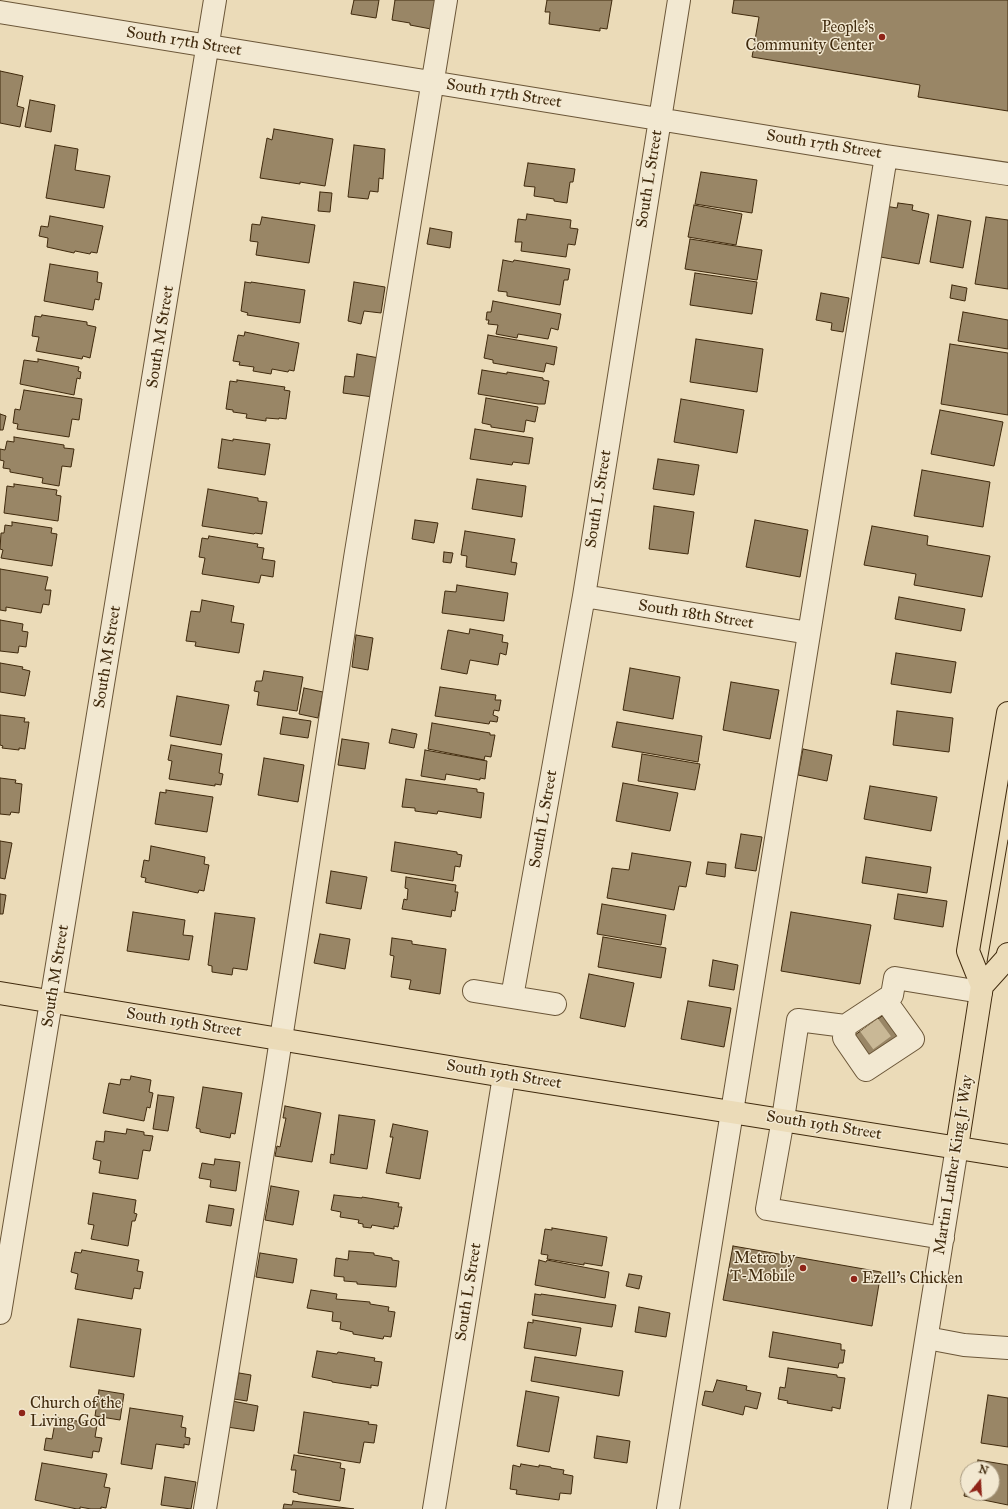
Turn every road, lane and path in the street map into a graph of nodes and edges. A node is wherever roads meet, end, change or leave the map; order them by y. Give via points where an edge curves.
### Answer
1 (215, 0) edge
2 (446, 0) edge
3 (679, 0) edge
4 (0, 12) edge
5 (208, 46) junction
6 (433, 83) junction
7 (659, 119) junction
8 (886, 156) junction
9 (1008, 174) edge
10 (584, 596) junction
11 (809, 633) junction
12 (1008, 714) edge
13 (1008, 954) edge
14 (982, 989) junction
15 (474, 991) dead end
16 (0, 993) edge
17 (512, 997) junction
18 (885, 1000) junction
19 (52, 1001) junction
20 (556, 1004) dead end
21 (859, 1022) junction
22 (281, 1038) junction
23 (504, 1076) junction
24 (732, 1111) junction
25 (783, 1119) junction
26 (957, 1147) junction
27 (1008, 1156) edge
28 (943, 1238) junction
29 (0, 1313) edge
30 (926, 1338) junction
31 (1008, 1348) edge
32 (205, 1509) edge
33 (434, 1509) edge
34 (668, 1509) edge
35 (899, 1509) edge

1 - 5 street, South M Street
2 - 6 street
3 - 7 street, South L Street
4 - 5 street, South 17th Street
5 - 6 street, South 17th Street
5 - 19 street, South M Street
6 - 7 street, South 17th Street
6 - 22 street
7 - 8 street, South 17th Street
7 - 10 street, South L Street
8 - 9 street, South 17th Street
8 - 11 street
10 - 11 street, South 18th Street
10 - 17 street, South L Street
11 - 24 street
12 - 14 main road via 968,951
13 - 14 main road
14 - 18 street via 895,978 892,995
14 - 26 main road, Martin Luther King Jr Way
15 - 17 street
16 - 19 main road, South 19th Street
17 - 20 street
18 - 21 street
18 - 21 street via 913,1039 866,1070 844,1038
19 - 22 main road, South 19th Street
19 - 29 street, South M Street
21 - 25 street via 798,1020
22 - 23 main road, South 19th Street
22 - 32 street
23 - 24 main road, South 19th Street
23 - 33 street, South L Street
24 - 25 main road, South 19th Street
24 - 34 street
25 - 26 main road, South 19th Street
25 - 28 street via 767,1209
26 - 27 main road, South 19th Street
26 - 28 street, Martin Luther King Jr Way
28 - 30 street, Martin Luther King Jr Way
30 - 31 street via 964,1345
30 - 35 street, Martin Luther King Jr Way

